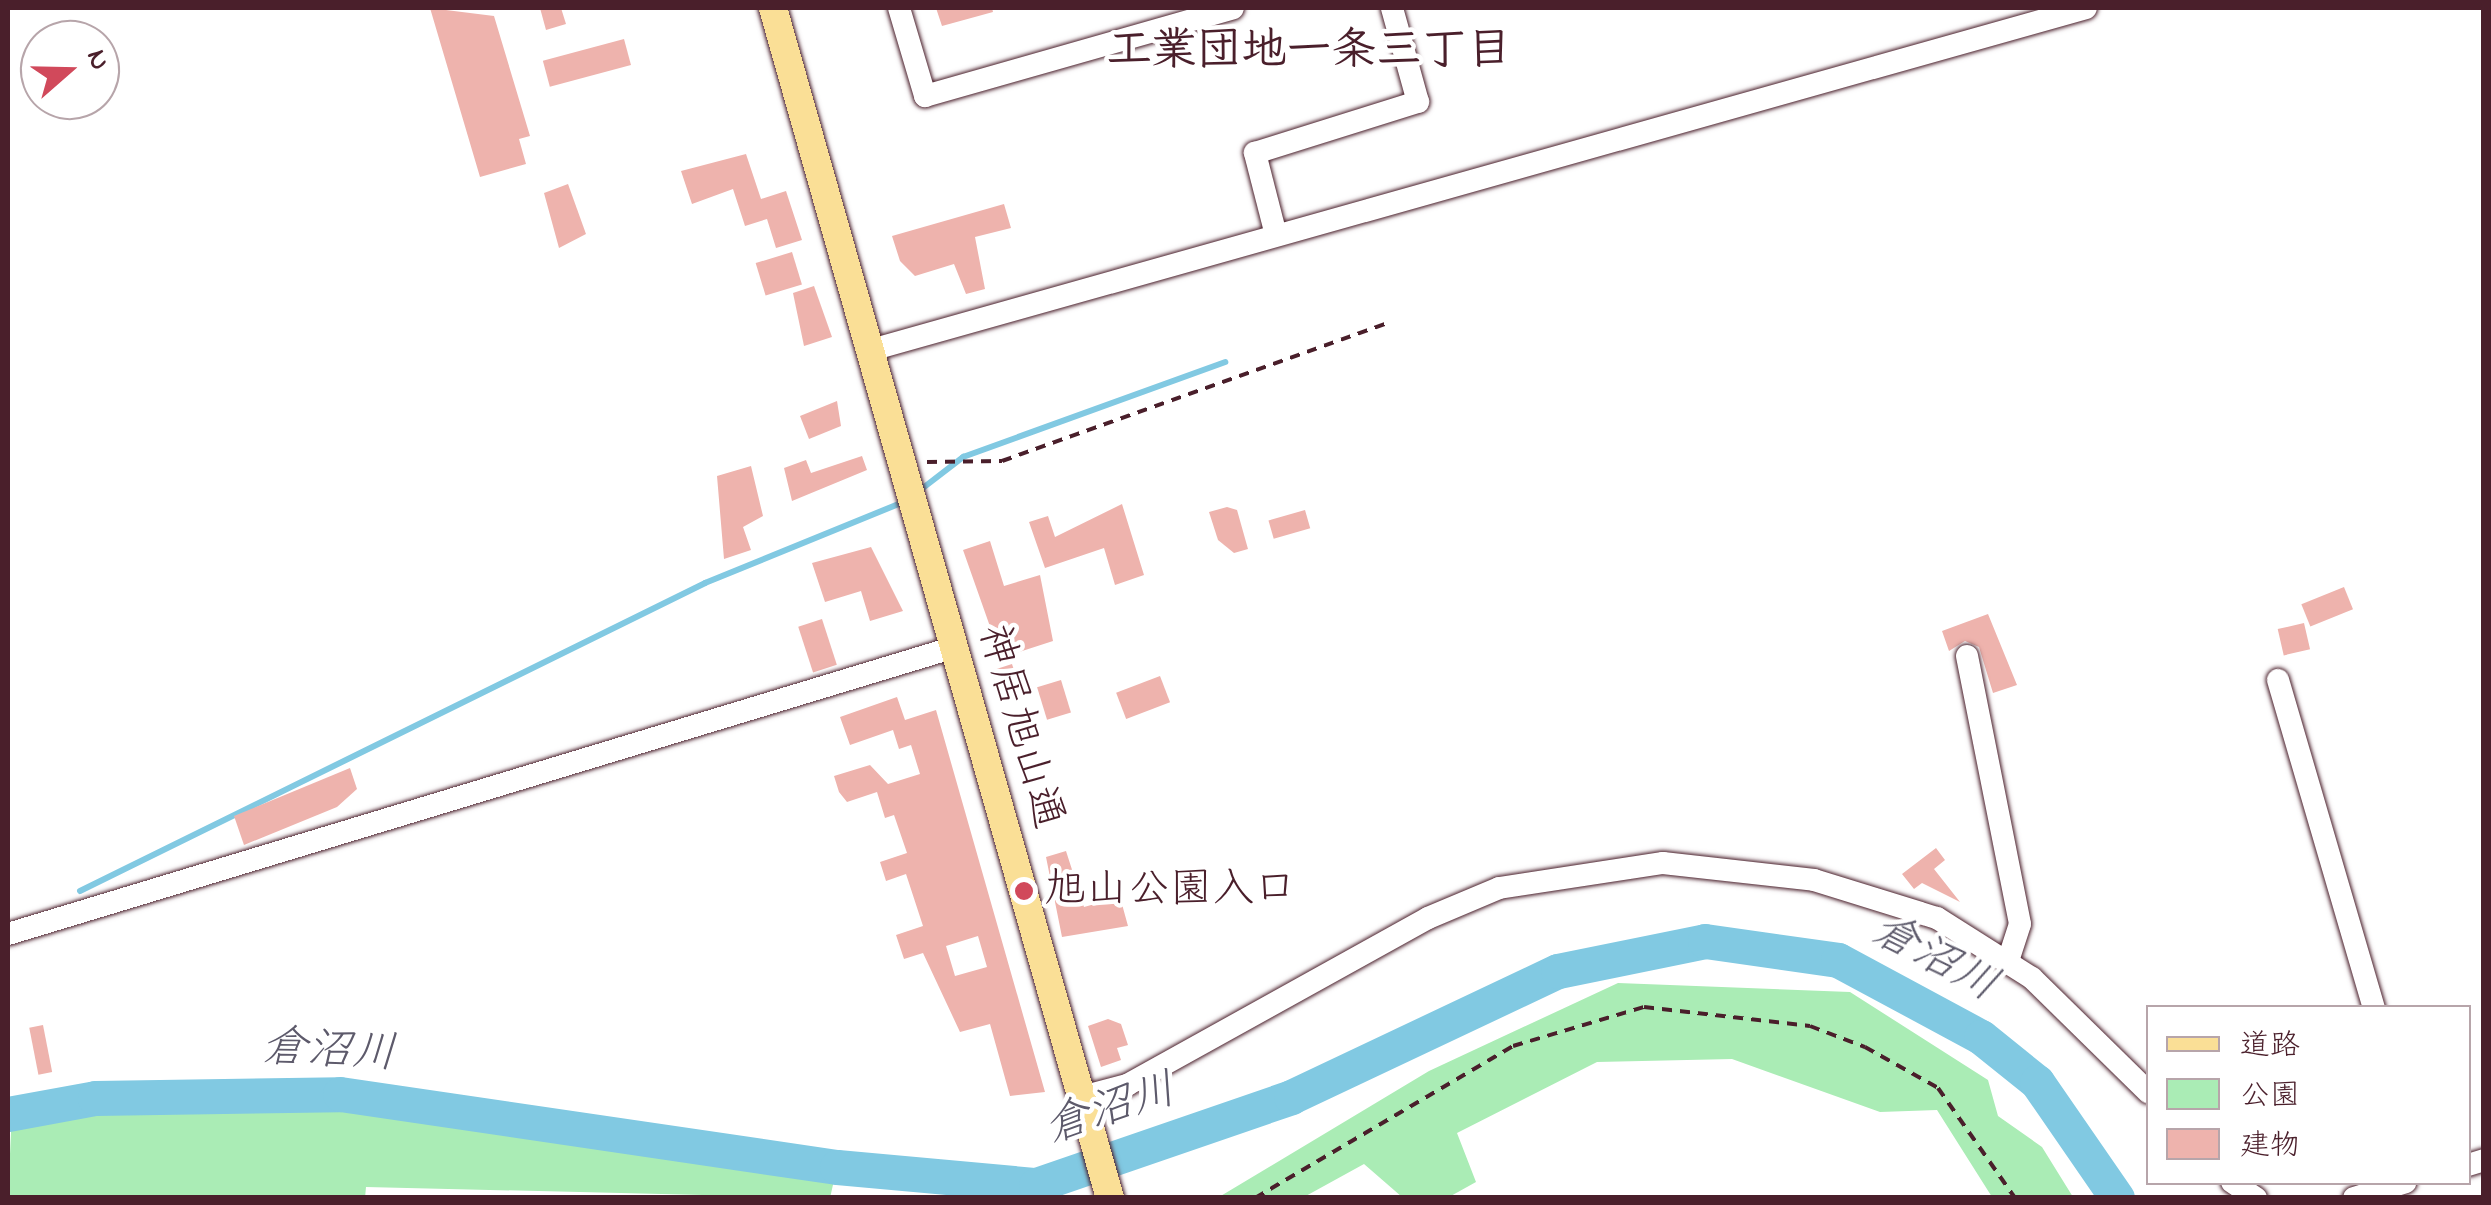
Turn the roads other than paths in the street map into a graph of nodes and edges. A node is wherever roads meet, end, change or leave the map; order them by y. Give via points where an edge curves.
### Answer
1 (773, 8) edge
2 (899, 8) edge
3 (1232, 8) edge
4 (1392, 8) edge
5 (2086, 8) edge
6 (1276, 236) junction
7 (871, 350) junction
8 (955, 647) junction
9 (1967, 656) dead end
10 (2278, 680) dead end
11 (8, 934) edge
12 (2008, 962) junction
13 (2373, 1005) edge
14 (2146, 1090) edge
15 (1082, 1098) junction
16 (2396, 1185) edge
17 (1110, 1198) edge
18 (2354, 1198) edge

1 - 7 main road, 神居旭山通
2 - 3 street via 925,96
4 - 6 street via 1418,102 1256,153
5 - 6 street
6 - 7 street
7 - 8 main road, 神居旭山通
8 - 11 street
8 - 15 main road, 神居旭山通
9 - 12 street via 2020,924
10 - 13 street
12 - 14 street
12 - 15 street via 1868,892 1716,866 1611,865 1500,888 1428,918 1126,1085
15 - 17 main road, 神居旭山通
16 - 18 street

